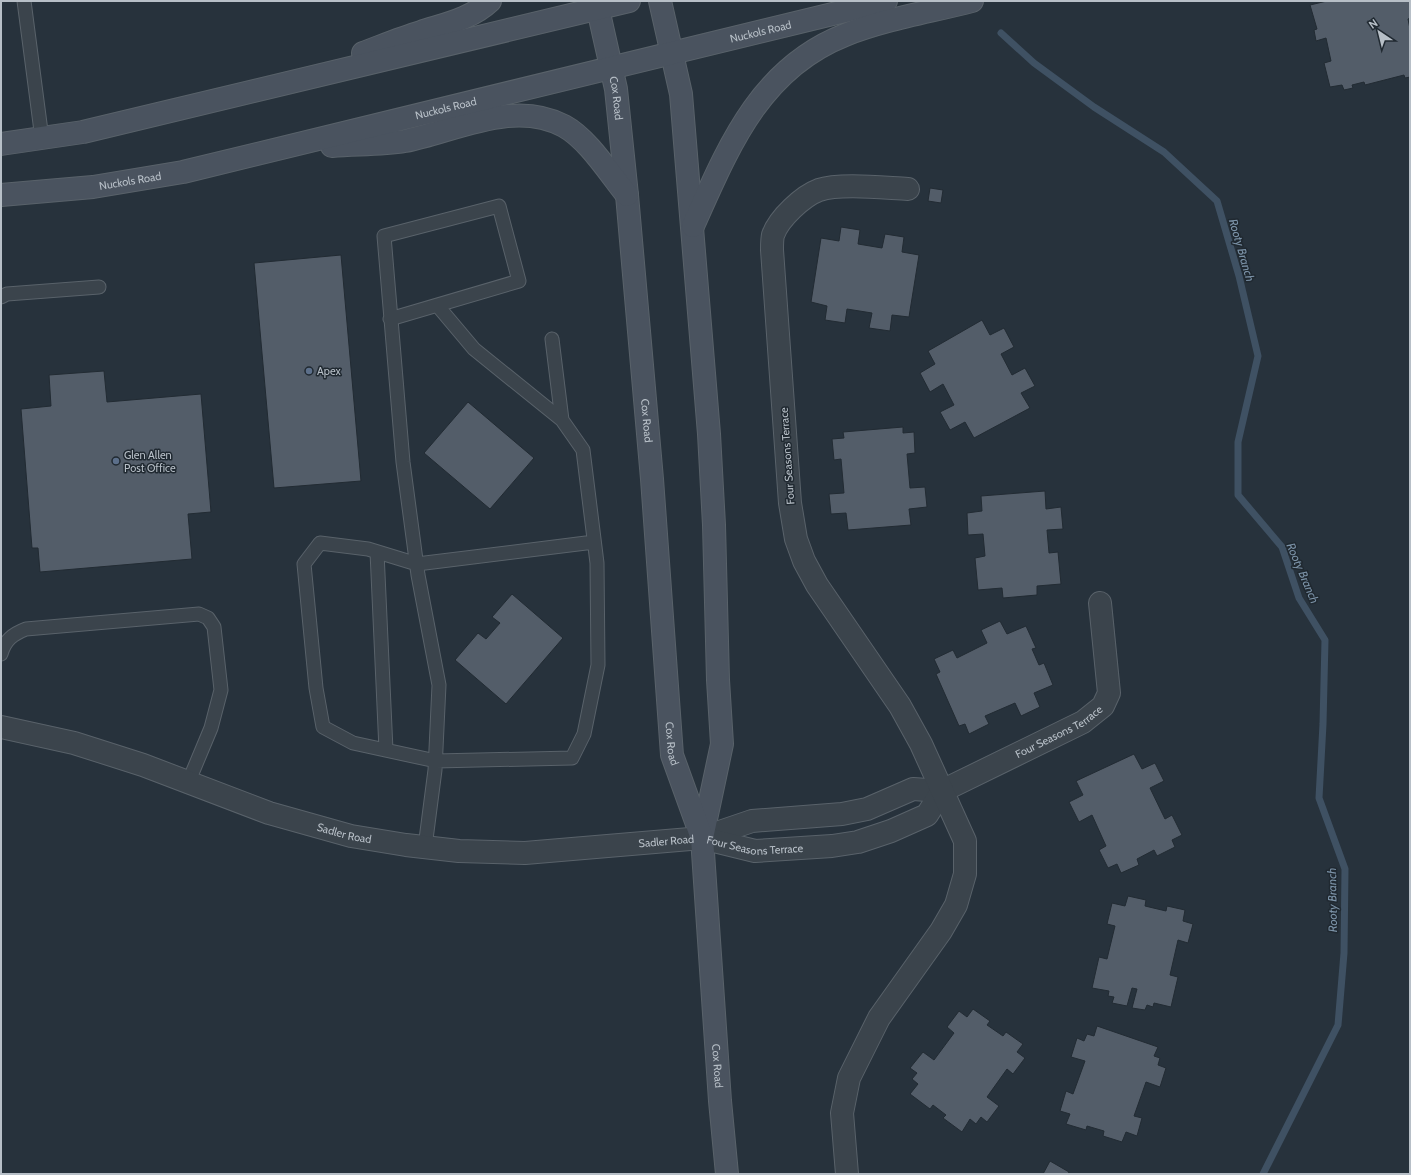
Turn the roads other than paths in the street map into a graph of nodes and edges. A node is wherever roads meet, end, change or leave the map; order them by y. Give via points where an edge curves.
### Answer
1 (24, 1) edge
2 (490, 1) edge
3 (629, 1) edge
4 (660, 1) edge
5 (886, 1) edge
6 (972, 1) edge
7 (597, 5) edge
8 (672, 53) junction
9 (613, 68) junction
10 (264, 89) junction
11 (42, 139) junction
12 (1, 144) edge
13 (273, 150) junction
14 (908, 189) dead end
15 (627, 194) junction
16 (1, 195) edge
17 (691, 229) junction
18 (99, 287) dead end
19 (1, 297) edge
20 (437, 305) junction
21 (390, 319) junction
22 (552, 339) dead end
23 (562, 420) junction
24 (594, 542) junction
25 (377, 552) junction
26 (417, 564) junction
27 (1100, 604) dead end
28 (1, 654) edge
29 (1, 727) edge
30 (386, 750) junction
31 (436, 761) junction
32 (188, 782) junction
33 (942, 791) junction
34 (702, 838) junction
35 (425, 847) junction
36 (727, 1174) edge
37 (847, 1174) edge

1 - 11 lane
2 - 10 main road via 469,16 448,25 421,32
3 - 7 main road
4 - 8 main road, Cox Road
5 - 8 main road, Nuckols Road
6 - 17 main road via 846,35 824,45 792,67 750,112
7 - 9 main road, Cox Road
7 - 10 main road
8 - 9 main road, Nuckols Road
8 - 17 main road, Cox Road via 681,94
9 - 13 main road, Nuckols Road
9 - 15 main road, Cox Road
10 - 11 main road
11 - 12 main road
13 - 15 main road via 403,141 490,119 531,116 548,119 575,134 586,143
13 - 16 main road, Nuckols Road via 183,172 137,180 51,192
14 - 33 street, Four Seasons Terrace via 842,187 819,190 799,201 785,216 773,234 772,250 790,503 796,539 804,561 817,584 900,706
15 - 34 main road, Cox Road via 652,479 672,754
17 - 34 main road, Cox Road via 709,434 722,744
18 - 19 lane via 7,294
20 - 21 lane
20 - 21 lane via 519,281 499,206 384,236
20 - 23 lane via 474,349
21 - 26 lane via 402,462
22 - 23 lane
23 - 24 lane via 583,450
24 - 26 lane
24 - 31 lane via 597,563 598,665 584,734 572,758
25 - 26 lane
25 - 30 lane
25 - 30 lane via 320,543 304,564 316,688 323,727 353,743
26 - 31 lane via 439,685
27 - 33 street, Four Seasons Terrace via 1108,693 1103,706 1083,722
28 - 32 lane via 13,634 26,629 198,614 208,618 214,626 221,690 210,728
29 - 32 street, Sadler Road via 74,743
30 - 31 lane
31 - 35 lane
32 - 35 street, Sadler Road via 269,813 343,834
33 - 34 street, Four Seasons Terrace via 913,789 867,808 842,814 752,821
33 - 34 street, Four Seasons Terrace via 927,815 858,842 755,851
33 - 37 street, Four Seasons Terrace via 965,841 965,874 956,905 879,1018 849,1078 842,1113
34 - 35 street, Sadler Road via 525,853
34 - 36 main road, Cox Road

